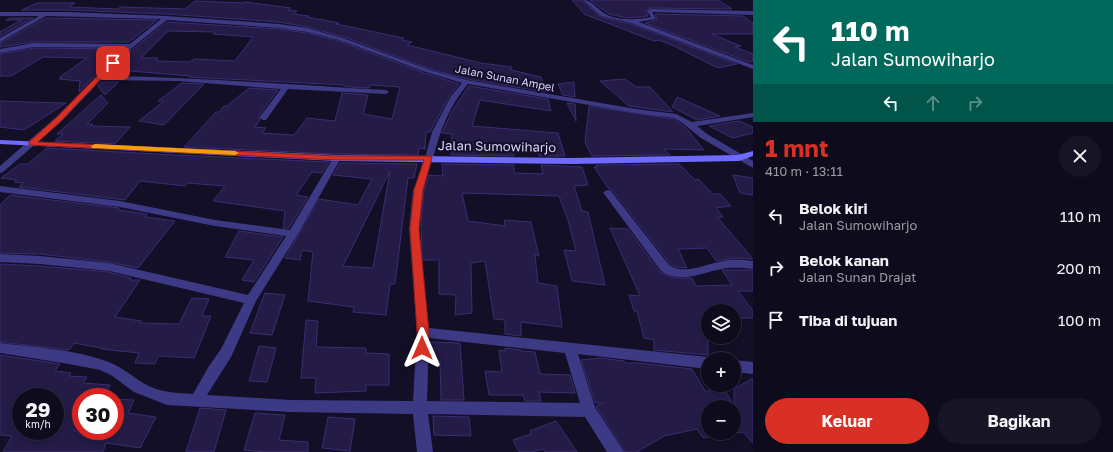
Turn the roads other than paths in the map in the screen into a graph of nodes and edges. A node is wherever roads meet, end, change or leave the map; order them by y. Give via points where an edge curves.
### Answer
1 (586, 0) edge
2 (753, 13) edge
3 (0, 14) edge
4 (45, 14) junction
5 (166, 18) junction
6 (633, 22) junction
7 (0, 40) edge
8 (131, 46) junction
9 (0, 51) edge
10 (753, 67) edge
11 (100, 78) junction
12 (466, 82) junction
13 (286, 87) junction
14 (386, 92) dead end
15 (753, 115) edge
16 (263, 118) dead end
17 (690, 125) junction
18 (0, 142) edge
19 (32, 144) junction
20 (753, 153) edge
21 (337, 158) junction
22 (428, 158) junction
23 (739, 158) junction
24 (753, 165) edge
25 (0, 170) edge
26 (0, 189) edge
27 (608, 193) dead end
28 (293, 234) junction
29 (0, 258) edge
30 (753, 264) edge
31 (250, 300) junction
32 (423, 332) junction
33 (0, 348) edge
34 (570, 349) junction
35 (701, 362) edge
36 (741, 367) edge
37 (753, 368) edge
38 (197, 400) junction
39 (420, 409) junction
40 (588, 410) junction
41 (425, 452) edge
42 (616, 452) edge

1 - 6 street via 600,13
2 - 6 street via 651,10 649,11 654,18
3 - 4 street, Jalan Sunan Ampel
4 - 5 street, Jalan Sunan Ampel
4 - 7 street
5 - 8 street
5 - 12 street, Jalan Sunan Ampel via 307,30 341,39
6 - 10 street
8 - 9 street via 34,45
8 - 11 street
11 - 13 street via 178,79
11 - 19 street
12 - 17 street, Jalan Sunan Ampel via 676,116
12 - 22 street via 454,96 439,125
13 - 14 street
13 - 16 street
15 - 17 street
17 - 23 street, Jalan Sunan Ampel
18 - 19 street, Jalan Sumowiharjo
19 - 21 street, Jalan Sumowiharjo
19 - 25 street
20 - 23 street, Jalan Sumowiharjo
21 - 22 street, Jalan Sumowiharjo
21 - 28 street
22 - 23 street, Jalan Sumowiharjo via 571,161
22 - 32 street via 418,190 414,229
23 - 24 street, Jalan Sunan Ampel
26 - 28 street via 120,204 215,223
27 - 30 street via 665,269 671,273 678,275 722,265
28 - 31 street
29 - 31 street via 109,267
31 - 38 street via 226,353
32 - 34 street
32 - 39 street
33 - 38 street via 69,358 101,366 116,371 139,388 167,399
34 - 35 street
34 - 40 street
36 - 37 street
38 - 39 street via 290,406
39 - 40 street
39 - 41 street
40 - 42 street

